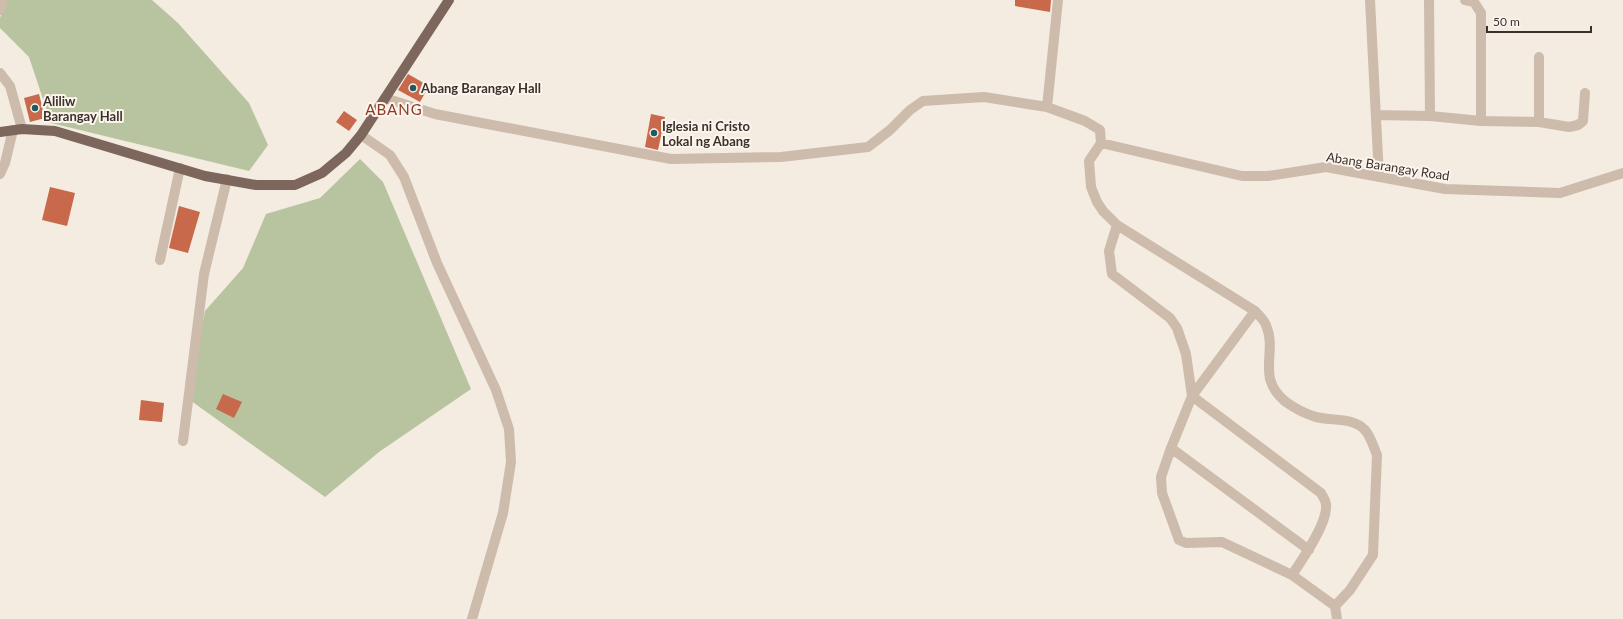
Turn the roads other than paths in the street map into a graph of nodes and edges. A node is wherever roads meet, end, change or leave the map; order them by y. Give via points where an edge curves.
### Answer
1 (3, 0) edge
2 (449, 0) edge
3 (1058, 0) edge
4 (1370, 0) edge
5 (1429, 0) edge
6 (1465, 0) edge
7 (0, 10) edge
8 (1539, 57) dead end
9 (0, 73) edge
10 (1585, 93) dead end
11 (384, 98) junction
12 (1047, 107) junction
13 (1376, 115) junction
14 (1430, 116) junction
15 (1480, 122) junction
16 (1539, 122) junction
17 (18, 129) junction
18 (0, 132) edge
19 (360, 136) junction
20 (1101, 144) junction
21 (180, 168) junction
22 (1623, 173) edge
23 (0, 174) edge
24 (1379, 177) junction
25 (227, 179) junction
26 (1117, 225) junction
27 (160, 260) dead end
28 (1255, 311) junction
29 (1192, 396) junction
30 (183, 441) dead end
31 (1172, 448) junction
32 (1309, 550) junction
33 (1292, 575) junction
34 (1335, 606) junction
35 (472, 619) edge
36 (1336, 619) edge

1 - 7 street
2 - 11 main road
3 - 12 street
4 - 13 street
5 - 14 street
6 - 15 street via 1474,2 1481,13
8 - 16 street
9 - 17 street via 10,86
10 - 16 street via 1583,121 1578,126
11 - 12 street via 435,114 671,159 781,157 868,147 923,101 984,97
11 - 19 main road
12 - 20 street via 1085,121 1100,130
13 - 14 street
13 - 24 street
14 - 15 street
15 - 16 street
17 - 18 main road
17 - 21 main road via 55,131
17 - 23 street
19 - 25 main road via 346,153 322,173 295,185 256,184
19 - 35 street via 390,155 404,177 436,263 496,390 509,429 511,462 503,513
20 - 24 street, Abang Barangay Road via 1242,176 1268,176 1326,167
20 - 26 street via 1089,162 1091,187 1103,212
21 - 25 main road via 205,176
21 - 27 street
22 - 24 street, Abang Barangay Road via 1560,193 1445,189
25 - 30 street via 204,274
26 - 28 street
26 - 29 street via 1109,251 1112,274 1170,318 1177,328 1186,354
28 - 29 street
28 - 34 street via 1266,325 1270,349 1268,368 1270,381 1276,391 1286,401 1313,416 1356,424 1364,430 1377,455 1372,555 1350,590
29 - 31 street
29 - 32 street via 1321,493 1326,504 1325,517
31 - 32 street
31 - 33 street via 1160,476 1162,493 1179,540 1186,543 1222,542
32 - 33 street
33 - 34 street
34 - 36 street

